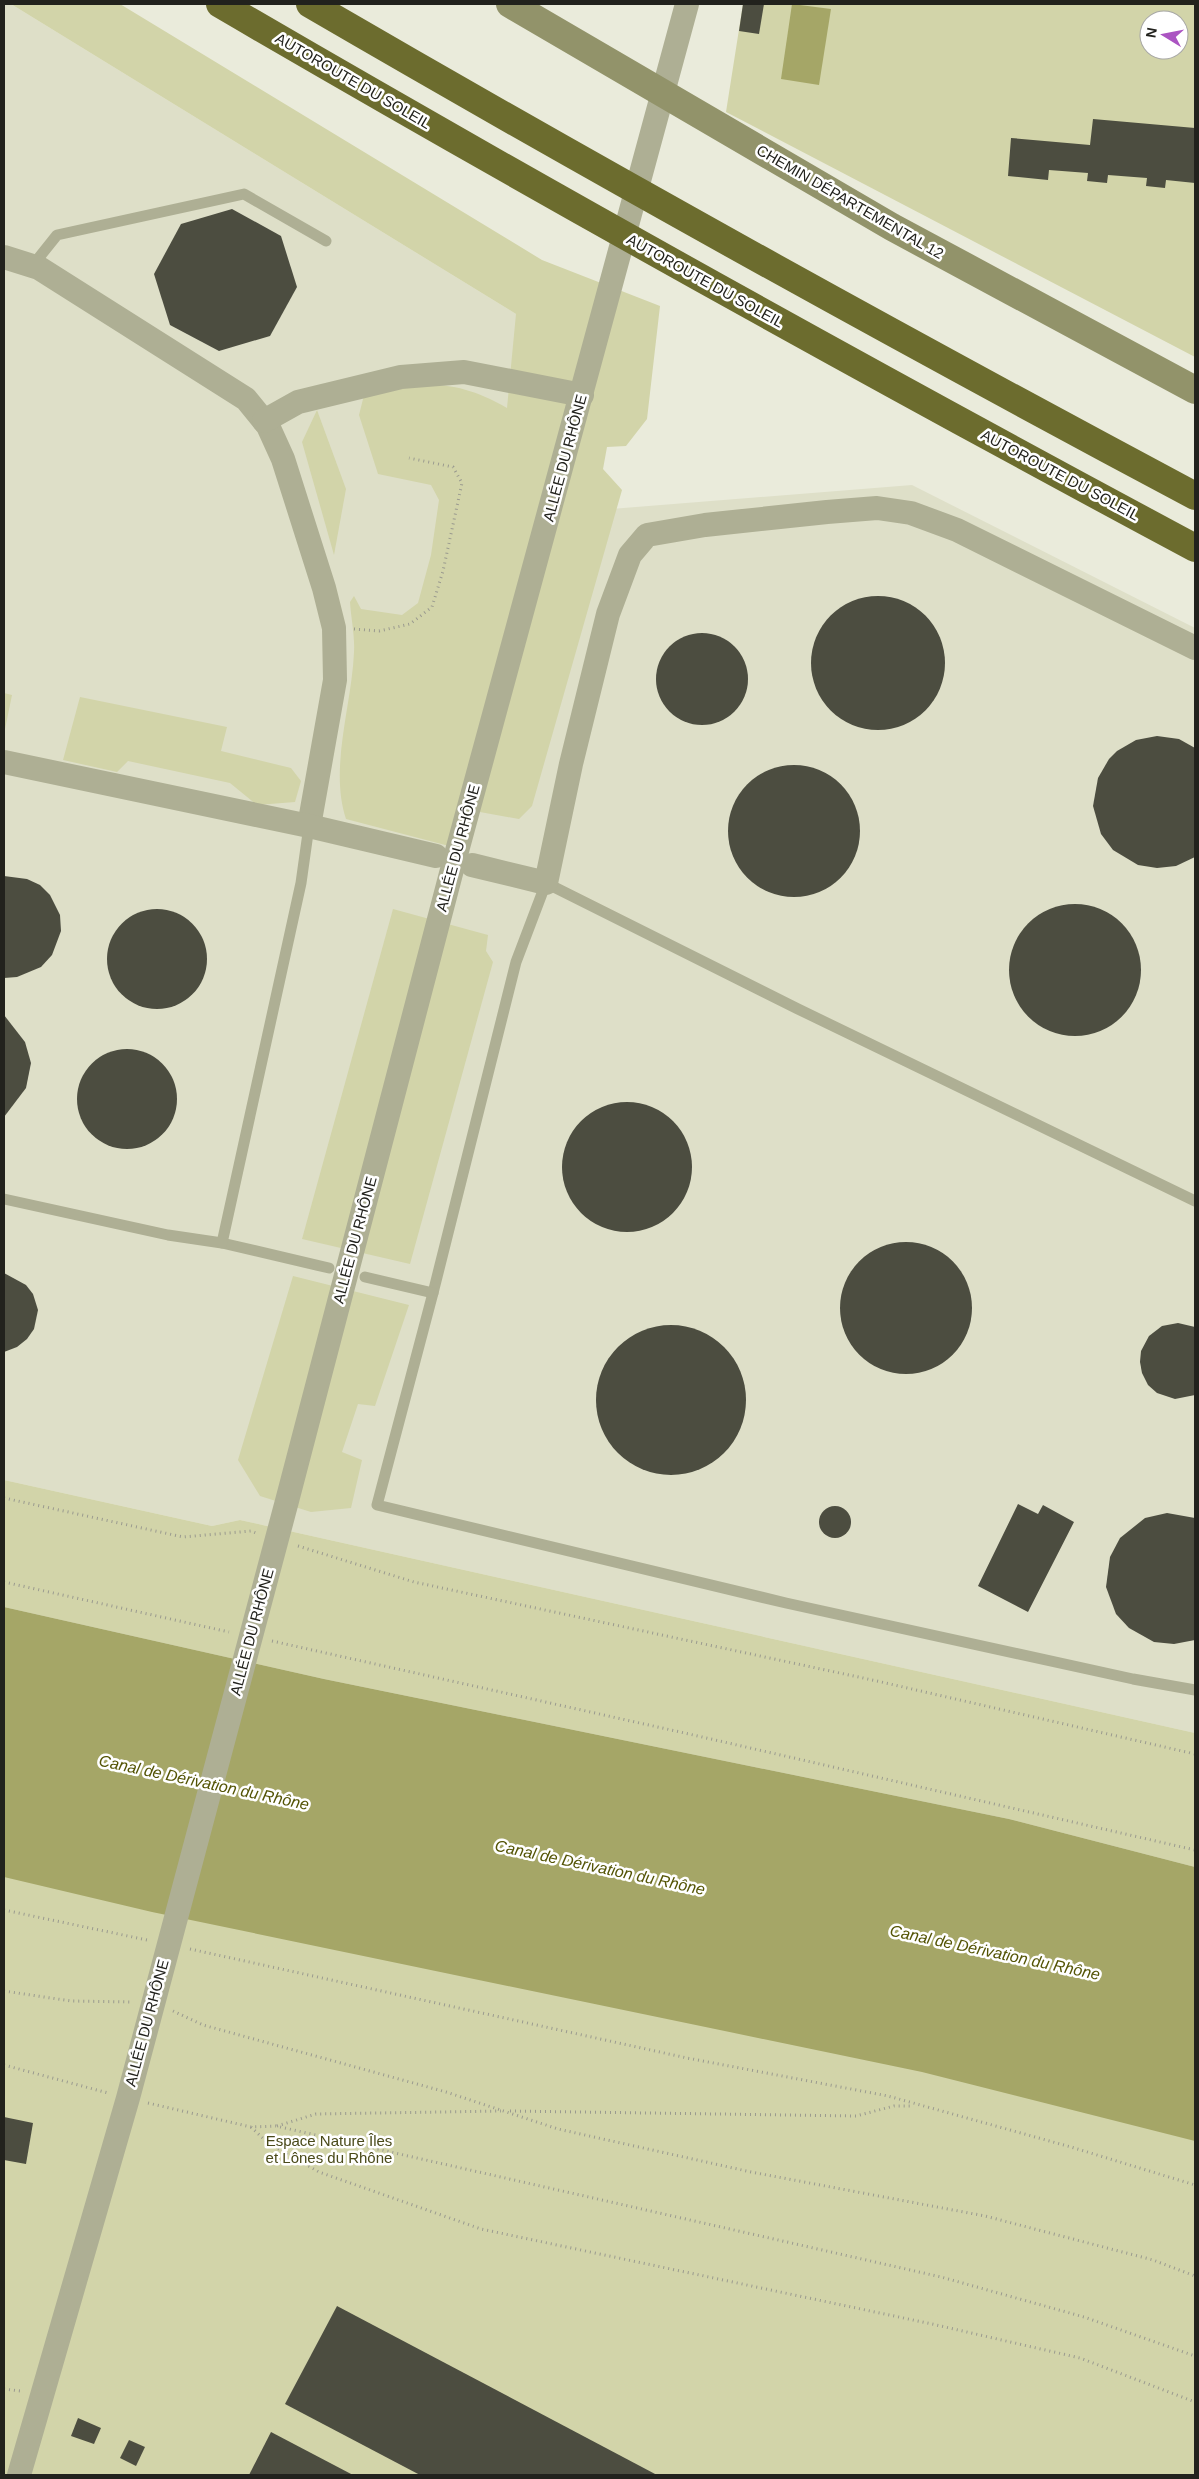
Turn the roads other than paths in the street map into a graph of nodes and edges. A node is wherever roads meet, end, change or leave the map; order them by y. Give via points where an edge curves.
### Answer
1 (220, 4) edge
2 (310, 4) edge
3 (510, 4) edge
4 (687, 4) edge
5 (326, 241) dead end
6 (4, 257) edge
7 (33, 266) junction
8 (1195, 390) edge
9 (582, 395) junction
10 (264, 421) junction
11 (1195, 496) edge
12 (1195, 548) edge
13 (1195, 648) edge
14 (4, 762) edge
15 (309, 826) junction
16 (436, 856) dead end
17 (472, 865) dead end
18 (546, 883) junction
19 (4, 1199) edge
20 (1195, 1201) edge
21 (222, 1244) junction
22 (329, 1268) dead end
23 (365, 1277) dead end
24 (433, 1292) junction
25 (1195, 1690) edge
26 (19, 2475) edge

1 - 12 highway, AUTOROUTE DU SOLEIL via 809,340
2 - 11 highway via 590,165
3 - 8 main road, CHEMIN DÉPARTEMENTAL 12 via 892,228
4 - 9 street, ALLÉE DU RHÔNE
5 - 7 lane via 244,194 57,235
6 - 7 street
7 - 10 street via 246,399
9 - 10 street via 464,372 410,376 298,402
9 - 26 street, ALLÉE DU RHÔNE via 456,853 128,2098
10 - 15 street via 283,459 334,628 335,680
13 - 18 street via 957,530 911,513 877,508 647,534 630,555 608,614
14 - 15 street
15 - 16 street
15 - 21 lane via 301,884
17 - 18 street
18 - 20 lane via 807,1014
18 - 24 lane via 516,962
19 - 21 lane
21 - 22 lane
23 - 24 lane
24 - 25 lane via 377,1505 786,1603

